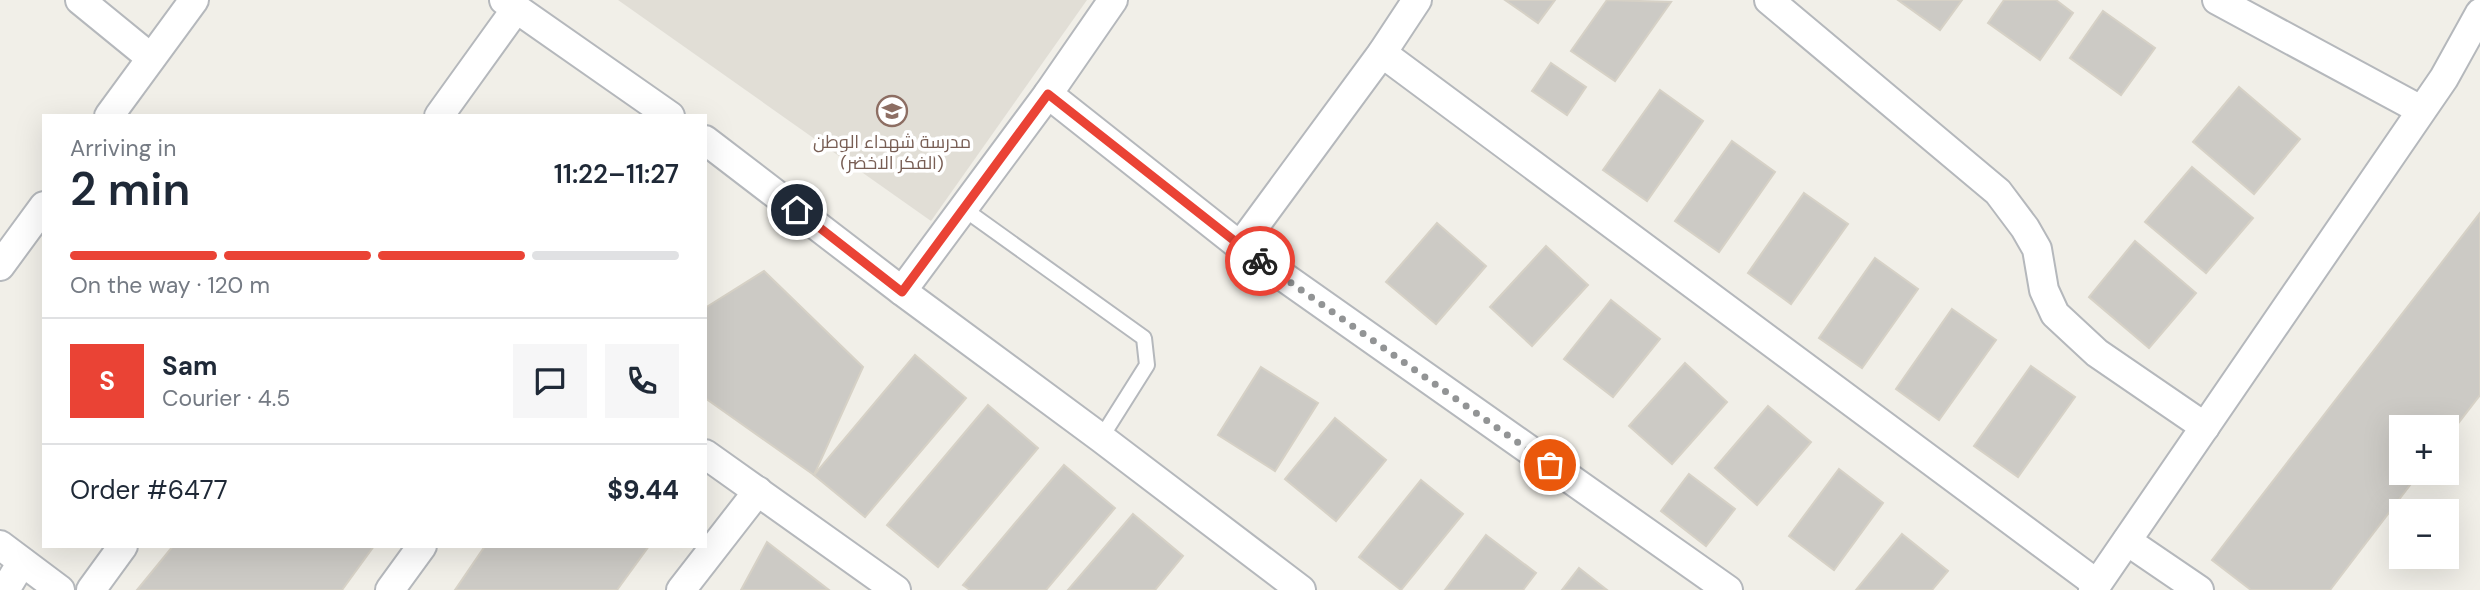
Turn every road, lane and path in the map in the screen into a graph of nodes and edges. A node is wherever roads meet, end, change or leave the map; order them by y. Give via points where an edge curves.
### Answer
1 (80, 0) edge
2 (194, 0) edge
3 (1113, 0) edge
4 (1417, 0) edge
5 (1769, 0) edge
6 (2217, 0) edge
7 (510, 5) edge
8 (2480, 13) edge
9 (1382, 53) junction
10 (151, 58) junction
11 (1048, 94) junction
12 (2421, 110) junction
13 (110, 114) edge
14 (440, 114) edge
15 (667, 114) edge
16 (708, 147) edge
17 (42, 208) edge
18 (964, 209) junction
19 (1240, 246) junction
20 (0, 265) edge
21 (902, 292) junction
22 (2205, 428) junction
23 (1101, 438) junction
24 (707, 455) edge
25 (758, 491) junction
26 (2127, 541) junction
27 (0, 545) edge
28 (122, 548) edge
29 (421, 548) edge
30 (23, 562) junction
31 (2095, 587) edge
32 (5, 590) edge
33 (60, 590) edge
34 (90, 590) edge
35 (390, 590) edge
36 (681, 590) edge
37 (896, 590) edge
38 (1301, 590) edge
39 (1728, 590) edge
40 (2199, 590) edge

1 - 10 street
2 - 10 street
3 - 11 street
4 - 9 street
5 - 22 street via 1998,192 2037,249 2044,290 2055,314 2097,353
6 - 12 street
7 - 14 street
7 - 15 street
8 - 12 street
9 - 19 street
9 - 31 street
10 - 13 street
11 - 18 street
11 - 19 street
12 - 22 street
16 - 21 street
17 - 20 street
18 - 21 street
18 - 23 lane via 1144,338 1147,365
19 - 39 street
21 - 23 street
22 - 26 street
23 - 38 street
24 - 25 street
25 - 36 street
25 - 37 street
26 - 31 street
26 - 40 street
27 - 30 street
28 - 34 street
29 - 35 street
30 - 32 street
30 - 33 street

